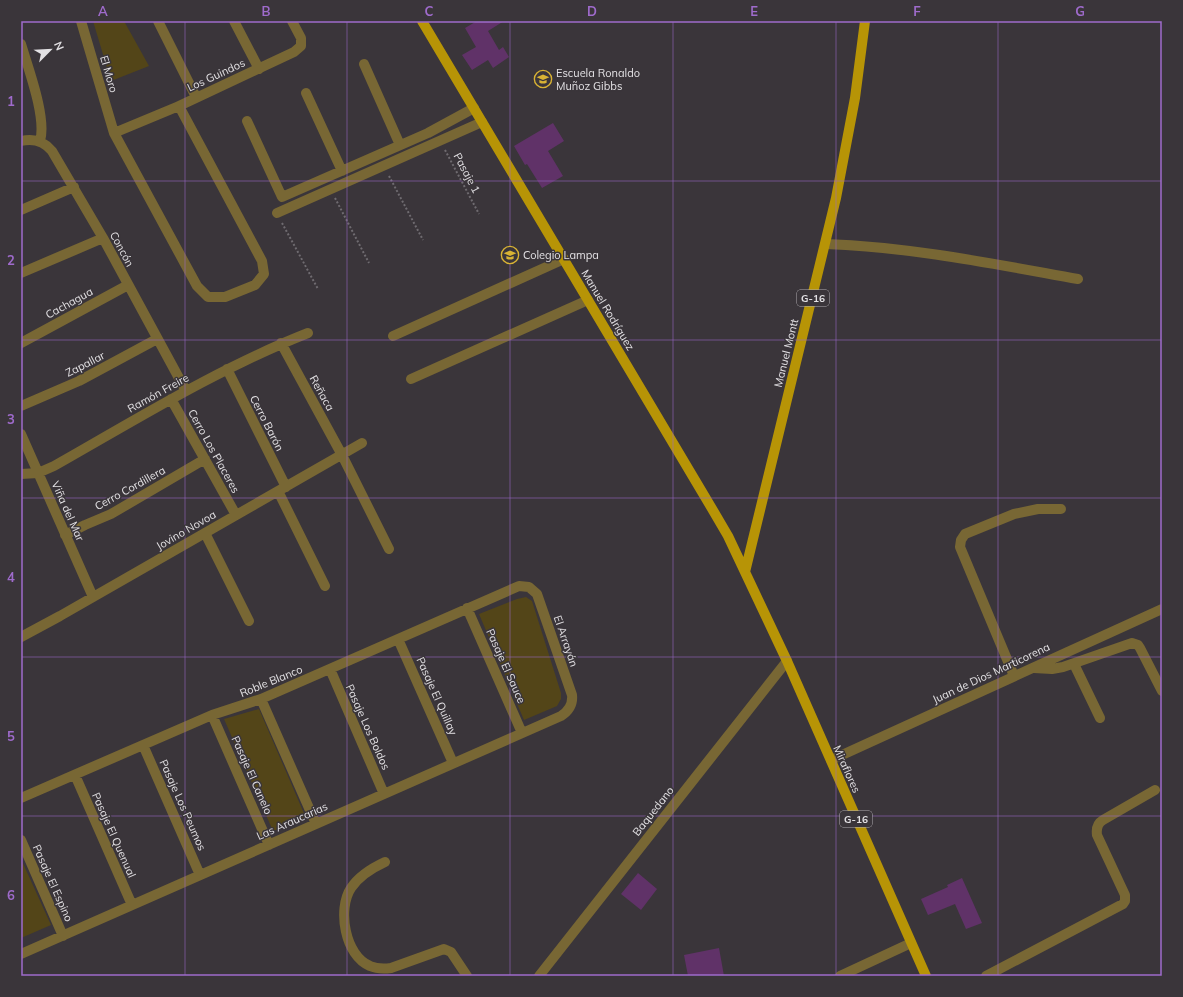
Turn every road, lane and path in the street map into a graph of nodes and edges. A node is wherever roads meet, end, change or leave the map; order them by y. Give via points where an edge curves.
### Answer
1 (81, 21) edge
2 (158, 21) edge
3 (234, 21) edge
4 (292, 21) edge
5 (422, 21) edge
6 (865, 21) edge
7 (21, 44) edge
8 (364, 64) dead end
9 (259, 68) junction
10 (306, 93) dead end
11 (196, 98) junction
12 (179, 106) junction
13 (474, 108) junction
14 (247, 121) dead end
15 (482, 122) junction
16 (114, 133) junction
17 (440, 140) junction
18 (21, 141) edge
19 (40, 141) junction
20 (400, 145) junction
21 (384, 166) junction
22 (342, 170) junction
23 (74, 188) junction
24 (331, 189) junction
25 (21, 210) edge
26 (277, 213) joint
27 (479, 214) dead end
28 (103, 238) junction
29 (423, 240) dead end
30 (826, 244) junction
31 (564, 259) junction
32 (369, 262) dead end
33 (21, 274) edge
34 (1078, 279) dead end
35 (128, 285) junction
36 (318, 289) dead end
37 (588, 300) junction
38 (308, 333) dead end
39 (393, 336) dead end
40 (157, 339) junction
41 (21, 343) edge
42 (281, 343) junction
43 (227, 369) junction
44 (412, 378) dead end
45 (186, 391) junction
46 (171, 399) junction
47 (21, 406) edge
48 (21, 434) edge
49 (362, 443) dead end
50 (342, 455) junction
51 (205, 459) junction
52 (38, 473) junction
53 (21, 474) edge
54 (282, 489) junction
55 (1061, 509) dead end
56 (236, 515) junction
57 (205, 533) junction
58 (66, 535) junction
59 (389, 549) dead end
60 (745, 572) junction
61 (325, 586) dead end
62 (529, 588) joint
63 (93, 597) junction
64 (467, 608) junction
65 (1162, 609) edge
66 (249, 621) dead end
67 (21, 636) edge
68 (398, 639) junction
69 (787, 661) junction
70 (1074, 664) junction
71 (1032, 668) junction
72 (330, 669) junction
73 (1014, 676) junction
74 (1162, 691) edge
75 (261, 699) junction
76 (571, 707) joint
77 (212, 716) junction
78 (1100, 718) dead end
79 (522, 733) junction
80 (143, 745) junction
81 (831, 760) junction
82 (453, 763) junction
83 (75, 775) junction
84 (1155, 790) dead end
85 (384, 794) junction
86 (21, 798) edge
87 (316, 824) junction
88 (21, 840) edge
89 (269, 845) junction
90 (385, 862) dead end
91 (200, 875) junction
92 (132, 905) junction
93 (63, 936) junction
94 (911, 943) junction
95 (21, 954) edge
96 (467, 976) edge
97 (539, 976) edge
98 (840, 976) edge
99 (926, 976) edge
100 (986, 976) edge

1 - 16 street, El Moro
2 - 11 street
3 - 9 street
4 - 9 street, Los Guindos via 301,38 301,46 294,52
5 - 13 main road, Manuel Rodríguez
6 - 30 main road, Manuel Montt / G-16 via 848,141
7 - 19 street via 40,114
8 - 20 street
9 - 11 street, Los Guindos
10 - 22 street
11 - 12 street, Los Guindos
12 - 16 street, Los Guindos
12 - 16 street, El Moro via 262,261 264,274 255,285 225,297 208,298 197,286
13 - 15 main road, Manuel Rodríguez
13 - 20 street
14 - 22 street via 282,197
15 - 17 street
15 - 31 main road, Manuel Rodríguez
17 - 21 street
17 - 27 path, Pasaje 1
18 - 19 street
19 - 23 street, Concón via 52,151
20 - 22 street
21 - 24 street
21 - 29 path
23 - 25 street
23 - 28 street, Concón
24 - 26 street
24 - 32 path
26 - 36 path
28 - 33 street
28 - 35 street, Concón
30 - 34 street via 919,252
30 - 60 main road, Manuel Montt / G-16
31 - 37 main road, Manuel Rodríguez
31 - 39 street
35 - 40 street, Concón
35 - 41 street, Cachagua
37 - 44 street
37 - 60 main road, Manuel Rodríguez via 711,507
38 - 42 street, Ramón Freire
40 - 45 street, Concón
40 - 47 street, Zapallar via 79,381
42 - 43 street, Ramón Freire
42 - 50 street, Reñaca
43 - 45 street, Ramón Freire
43 - 54 street, Cerro Barón
45 - 46 street, Ramón Freire
46 - 51 street, Cerro Los Placeres
46 - 52 street, Ramón Freire
48 - 52 street, Viña del Mar
49 - 50 street, Jovino Novoa
50 - 54 street, Jovino Novoa
50 - 59 street, Reñaca
51 - 56 street, Cerro Los Placeres
51 - 58 street, Cerro Cordillera via 111,514
52 - 53 street, Ramón Freire
52 - 58 street, Viña del Mar
54 - 56 street, Jovino Novoa
54 - 61 street, Cerro Barón
55 - 73 street via 1038,509 1014,514 965,534 960,540 960,547
56 - 57 street, Jovino Novoa
57 - 63 street, Jovino Novoa
57 - 66 street
58 - 63 street, Viña del Mar
60 - 69 main road, Miraflores / G-16
62 - 64 street, Roble Blanco via 514,587
62 - 76 street, El Arrayán via 539,599 572,695
63 - 67 street, Jovino Novoa
64 - 68 street, Roble Blanco
64 - 79 street, Pasaje El Sauce
65 - 71 street, Juan de Dios Marticorena
68 - 72 street, Roble Blanco
68 - 82 street, Pasaje El Quillay
69 - 81 main road, Miraflores / G-16
69 - 97 street, Baquedano
70 - 71 street via 1052,669
70 - 74 street via 1129,644 1136,644
70 - 78 street
71 - 73 street, Juan de Dios Marticorena
72 - 75 street, Roble Blanco
72 - 85 street, Pasaje Los Boldos
73 - 81 street, Juan de Dios Marticorena
75 - 77 street, Roble Blanco
75 - 87 street
76 - 79 street, Las Araucarias via 565,714
77 - 80 street, Roble Blanco
77 - 89 street, Pasaje El Canelo
79 - 82 street, Las Araucarias
80 - 83 street, Roble Blanco
80 - 91 street, Pasaje Los Peumos
81 - 94 main road, Miraflores / G-16
82 - 85 street, Las Araucarias
83 - 86 street, Roble Blanco
83 - 92 street, Pasaje El Quenual
84 - 100 street via 1100,821 1097,827 1097,835 1125,895 1123,904
85 - 87 street, Las Araucarias
87 - 89 street, Las Araucarias
88 - 93 street, Pasaje El Espino
89 - 91 street, Las Araucarias
90 - 96 street via 355,882 345,902 346,930 358,958 370,966 384,969 444,949 451,952
91 - 92 street, Las Araucarias
92 - 93 street, Las Araucarias
93 - 95 street, Las Araucarias
94 - 98 street
94 - 99 main road, Miraflores / G-16

